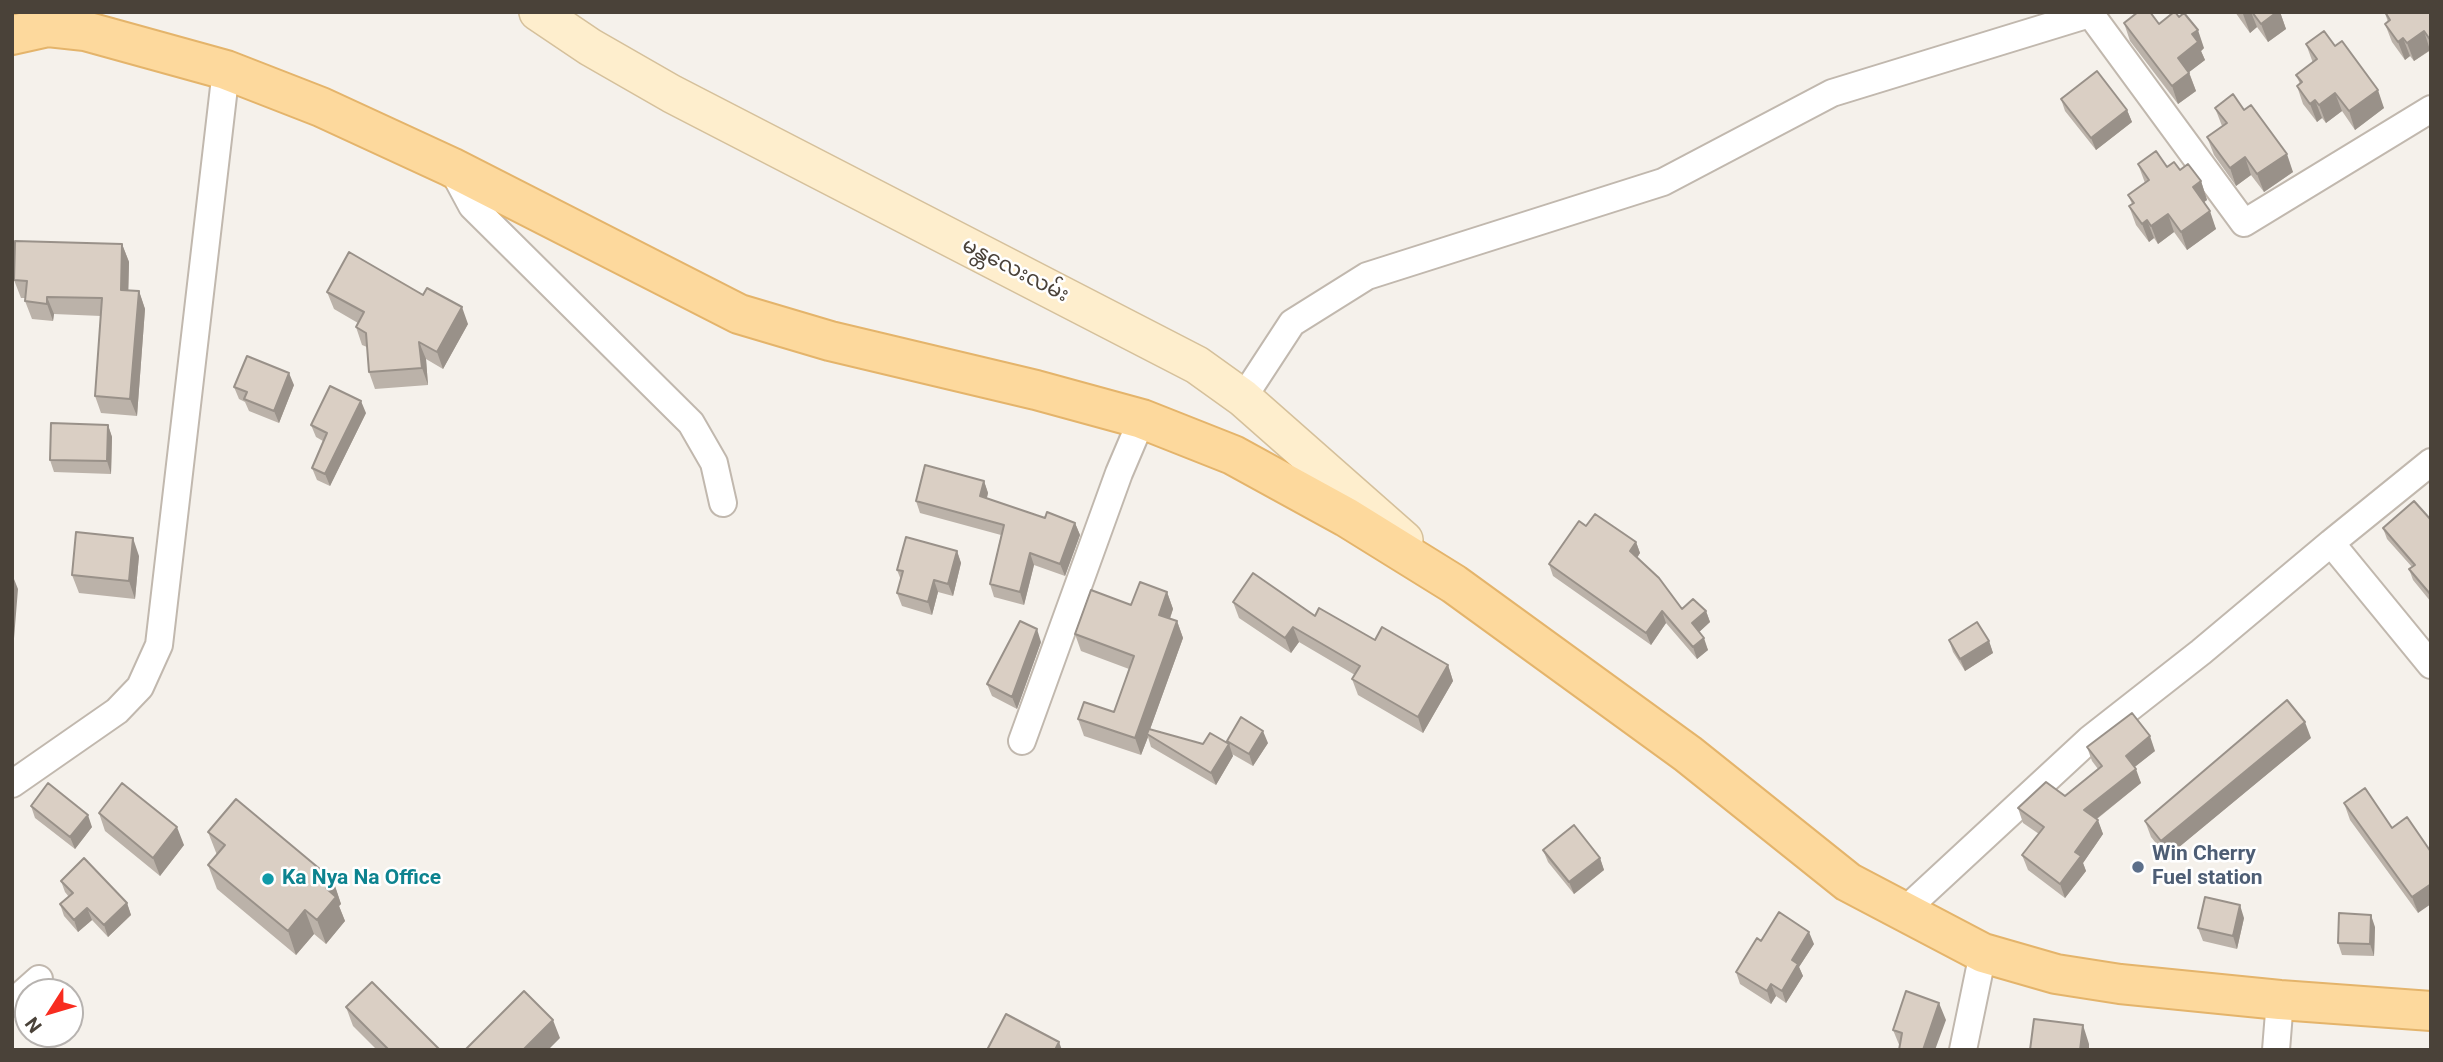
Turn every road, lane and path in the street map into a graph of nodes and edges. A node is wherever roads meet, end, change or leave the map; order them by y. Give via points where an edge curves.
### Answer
1 (538, 12) edge
2 (2089, 12) edge
3 (12, 34) edge
4 (226, 70) junction
5 (2431, 110) edge
6 (451, 167) junction
7 (1243, 398) junction
8 (1142, 419) junction
9 (2431, 462) edge
10 (723, 503) dead end
11 (2331, 543) junction
12 (1454, 584) junction
13 (2431, 665) edge
14 (1022, 741) dead end
15 (12, 784) edge
16 (1903, 912) junction
17 (1983, 953) junction
18 (2280, 1000) junction
19 (2431, 1011) edge
20 (1963, 1050) edge
21 (2276, 1050) edge

1 - 7 main road, မန္တလေးလမ်း via 672,93 1197,365
2 - 5 street via 2244,223
2 - 7 street via 1832,93 1663,182 1367,276 1292,323
3 - 4 main road via 48,27 85,31
4 - 6 main road via 321,107
4 - 15 street via 159,645 140,687 117,711
6 - 8 main road via 739,314
6 - 10 street via 472,206 691,423 714,463
7 - 12 main road, မန္တလေးလမ်း
8 - 12 main road via 1233,455
8 - 14 street
9 - 11 street
11 - 13 street
11 - 16 street via 2090,739
12 - 16 main road via 1688,754 1848,882
16 - 17 main road
17 - 18 main road via 2056,974
17 - 20 street
18 - 19 main road
18 - 21 street

